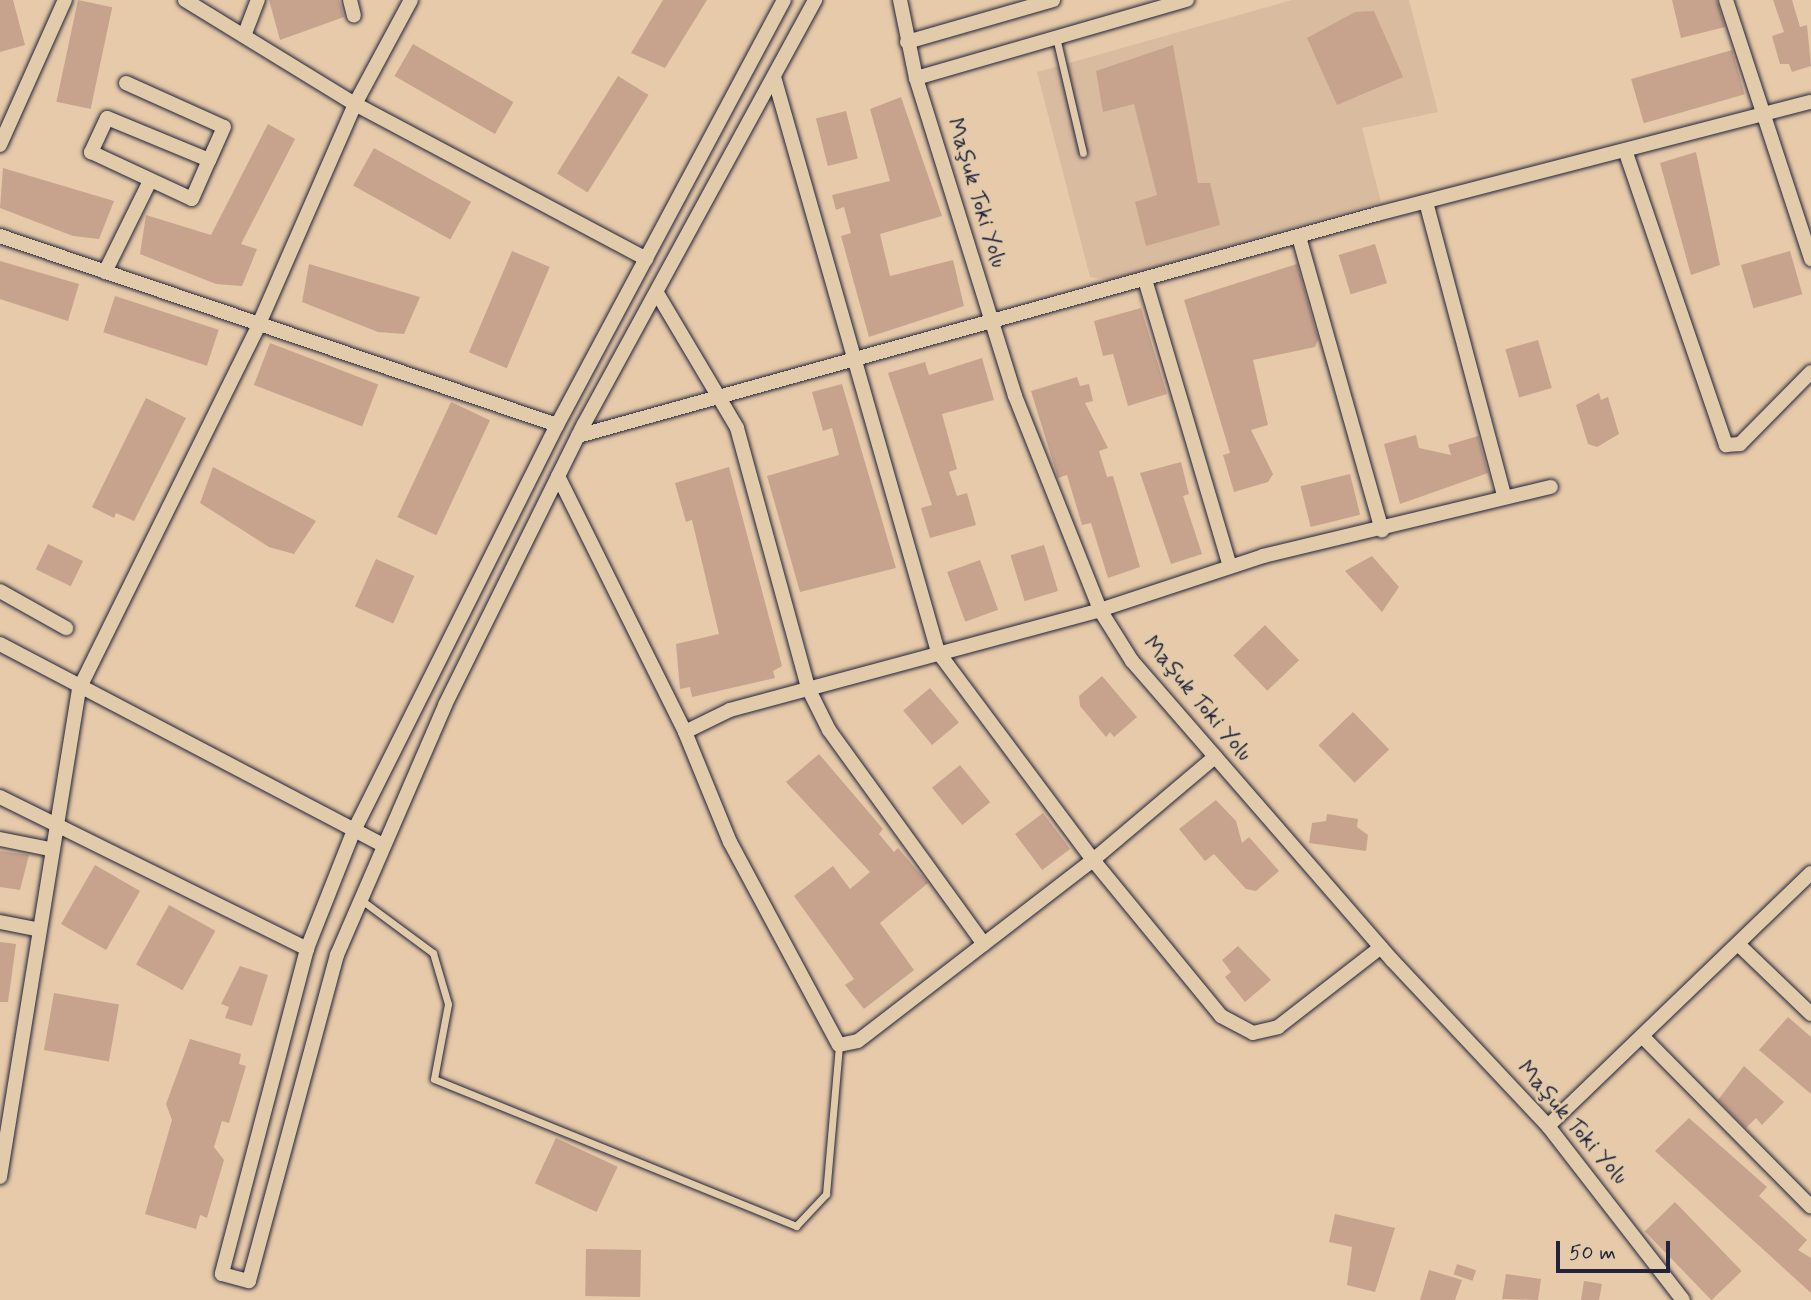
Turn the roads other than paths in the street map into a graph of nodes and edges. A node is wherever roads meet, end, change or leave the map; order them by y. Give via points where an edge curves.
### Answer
1 (65, 0) edge
2 (185, 0) edge
3 (258, 0) edge
4 (350, 0) edge
5 (411, 0) edge
6 (784, 0) edge
7 (815, 0) edge
8 (900, 0) edge
9 (1053, 0) edge
10 (1187, 0) edge
11 (1726, 0) edge
12 (354, 16) dead end
13 (244, 36) junction
14 (1056, 36) junction
15 (907, 42) junction
16 (774, 76) junction
17 (916, 78) junction
18 (126, 83) dead end
19 (1811, 102) edge
20 (355, 104) junction
21 (1760, 118) junction
22 (0, 145) edge
23 (1083, 153) dead end
24 (1626, 153) junction
25 (209, 160) junction
26 (149, 183) junction
27 (1426, 202) junction
28 (0, 236) edge
29 (1299, 237) junction
30 (646, 259) junction
31 (1811, 260) edge
32 (105, 272) junction
33 (1146, 283) junction
34 (657, 293) junction
35 (992, 321) junction
36 (259, 324) junction
37 (855, 358) junction
38 (1811, 372) edge
39 (721, 395) junction
40 (557, 425) junction
41 (578, 436) junction
42 (558, 477) junction
43 (1551, 486) dead end
44 (1504, 496) junction
45 (1382, 530) junction
46 (1230, 566) junction
47 (0, 591) edge
48 (1100, 610) junction
49 (66, 628) dead end
50 (0, 645) edge
51 (938, 652) junction
52 (808, 688) junction
53 (79, 689) junction
54 (685, 732) junction
55 (1215, 757) junction
56 (0, 797) edge
57 (54, 824) junction
58 (354, 830) junction
59 (0, 839) edge
60 (383, 845) junction
61 (49, 849) junction
62 (1093, 860) junction
63 (1811, 873) edge
64 (360, 899) junction
65 (0, 922) edge
66 (36, 929) junction
67 (984, 944) junction
68 (1738, 944) junction
69 (1381, 947) junction
70 (307, 949) junction
71 (1811, 1014) edge
72 (1642, 1036) junction
73 (839, 1045) junction
74 (1548, 1126) junction
75 (0, 1177) edge
76 (1811, 1207) edge
77 (1683, 1300) edge

1 - 22 street
2 - 13 street
3 - 13 street
4 - 12 street
5 - 20 street
6 - 30 street
7 - 16 street
8 - 15 street, Maşuk Toki Yolu
9 - 15 street
10 - 14 street
11 - 21 street
13 - 20 street
14 - 17 street
14 - 23 lane
15 - 17 street, Maşuk Toki Yolu
16 - 34 street
16 - 37 street
17 - 35 street, Maşuk Toki Yolu
18 - 25 street via 224,127
19 - 21 street
20 - 30 street
20 - 36 street
21 - 24 street
21 - 31 street
24 - 27 street
24 - 38 street via 1726,445 1740,444
25 - 26 street via 192,199
25 - 26 street via 107,118 91,152
26 - 32 street
27 - 29 street
27 - 44 street
28 - 32 street
29 - 33 street
29 - 45 street
30 - 40 street
32 - 36 street
33 - 35 street
33 - 46 street
34 - 39 street
34 - 41 street
35 - 37 street
35 - 48 street, Maşuk Toki Yolu
36 - 40 street
36 - 53 street
37 - 39 street
37 - 51 street
39 - 41 street
39 - 52 street via 737,428
40 - 58 street
41 - 42 street
42 - 54 street
42 - 60 street
43 - 44 street
44 - 45 street
45 - 46 street
46 - 48 street
47 - 49 street
48 - 51 street
48 - 55 street, Maşuk Toki Yolu via 1132,661
50 - 53 street
51 - 52 street
51 - 62 street
52 - 54 street via 730,710
52 - 67 street via 837,742
53 - 57 street
53 - 58 street
54 - 73 street via 730,842
55 - 62 street
55 - 69 street, Maşuk Toki Yolu
56 - 57 street
57 - 61 street
57 - 70 street
58 - 60 street
58 - 70 street
59 - 61 street
60 - 64 street
61 - 66 street
62 - 67 street
62 - 69 street via 1221,1016 1253,1033 1278,1027
63 - 68 street
64 - 70 street via 337,955 248,1282 222,1274
64 - 73 lane via 433,953 448,1004 434,1079 796,1226 826,1194
65 - 66 street
66 - 75 street
67 - 73 street via 859,1041
68 - 71 street
68 - 72 street
69 - 74 street, Maşuk Toki Yolu
72 - 74 street
72 - 76 street
74 - 77 street, Maşuk Toki Yolu

